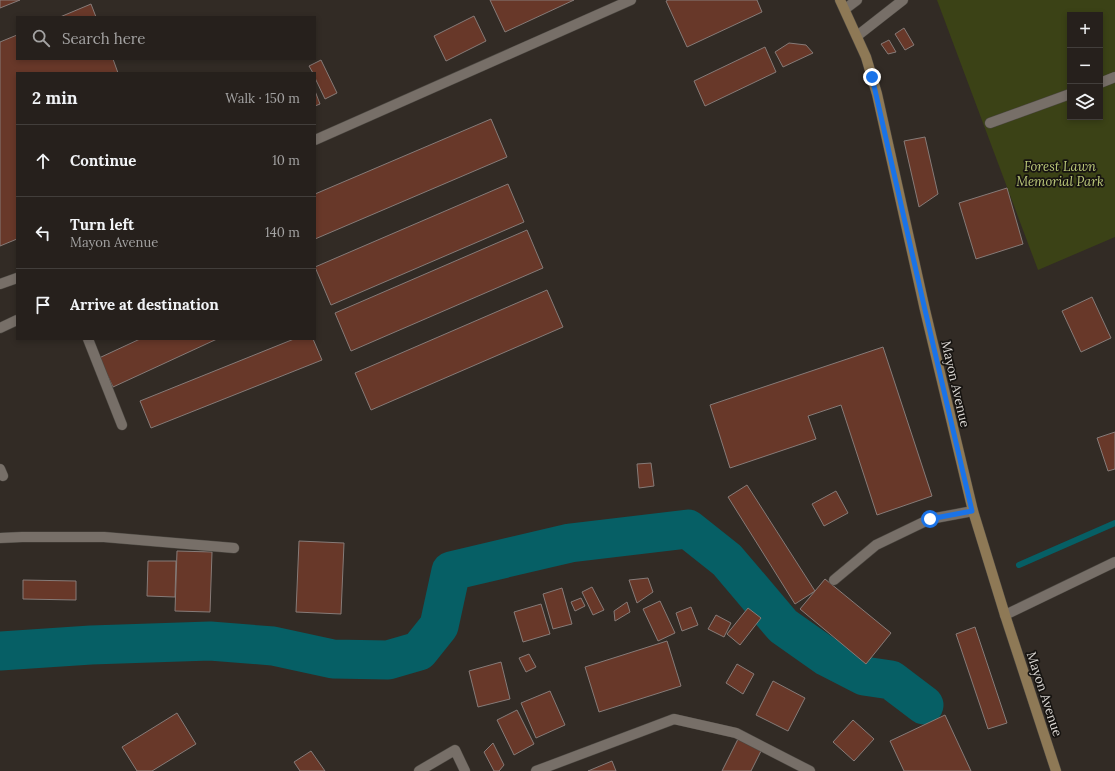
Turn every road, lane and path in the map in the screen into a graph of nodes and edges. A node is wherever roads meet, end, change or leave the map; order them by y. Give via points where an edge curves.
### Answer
1 (631, 0) edge
2 (857, 0) edge
3 (903, 0) edge
4 (843, 5) edge
5 (857, 36) junction
6 (1115, 77) edge
7 (1103, 82) edge
8 (1067, 95) edge
9 (990, 123) dead end
10 (316, 140) edge
11 (16, 278) edge
12 (0, 284) edge
13 (16, 320) edge
14 (0, 328) edge
15 (88, 340) edge
16 (122, 425) dead end
17 (972, 511) junction
18 (0, 538) edge
19 (234, 548) dead end
20 (1115, 562) edge
21 (834, 580) dead end
22 (1005, 615) junction
23 (419, 771) edge
24 (465, 771) edge
25 (536, 771) edge
26 (810, 771) edge
27 (1056, 771) edge

1 - 10 street
2 - 4 street
3 - 5 street
4 - 5 main road, Mayon Avenue
5 - 17 main road, Mayon Avenue via 877,94
6 - 7 street
8 - 9 street
11 - 12 street
13 - 14 street
15 - 16 street
17 - 21 street via 930,519 876,545
17 - 22 main road, Mayon Avenue
18 - 19 street via 104,537
20 - 22 street
22 - 27 main road, Mayon Avenue
23 - 24 street via 455,750
25 - 26 street via 674,719 736,733

